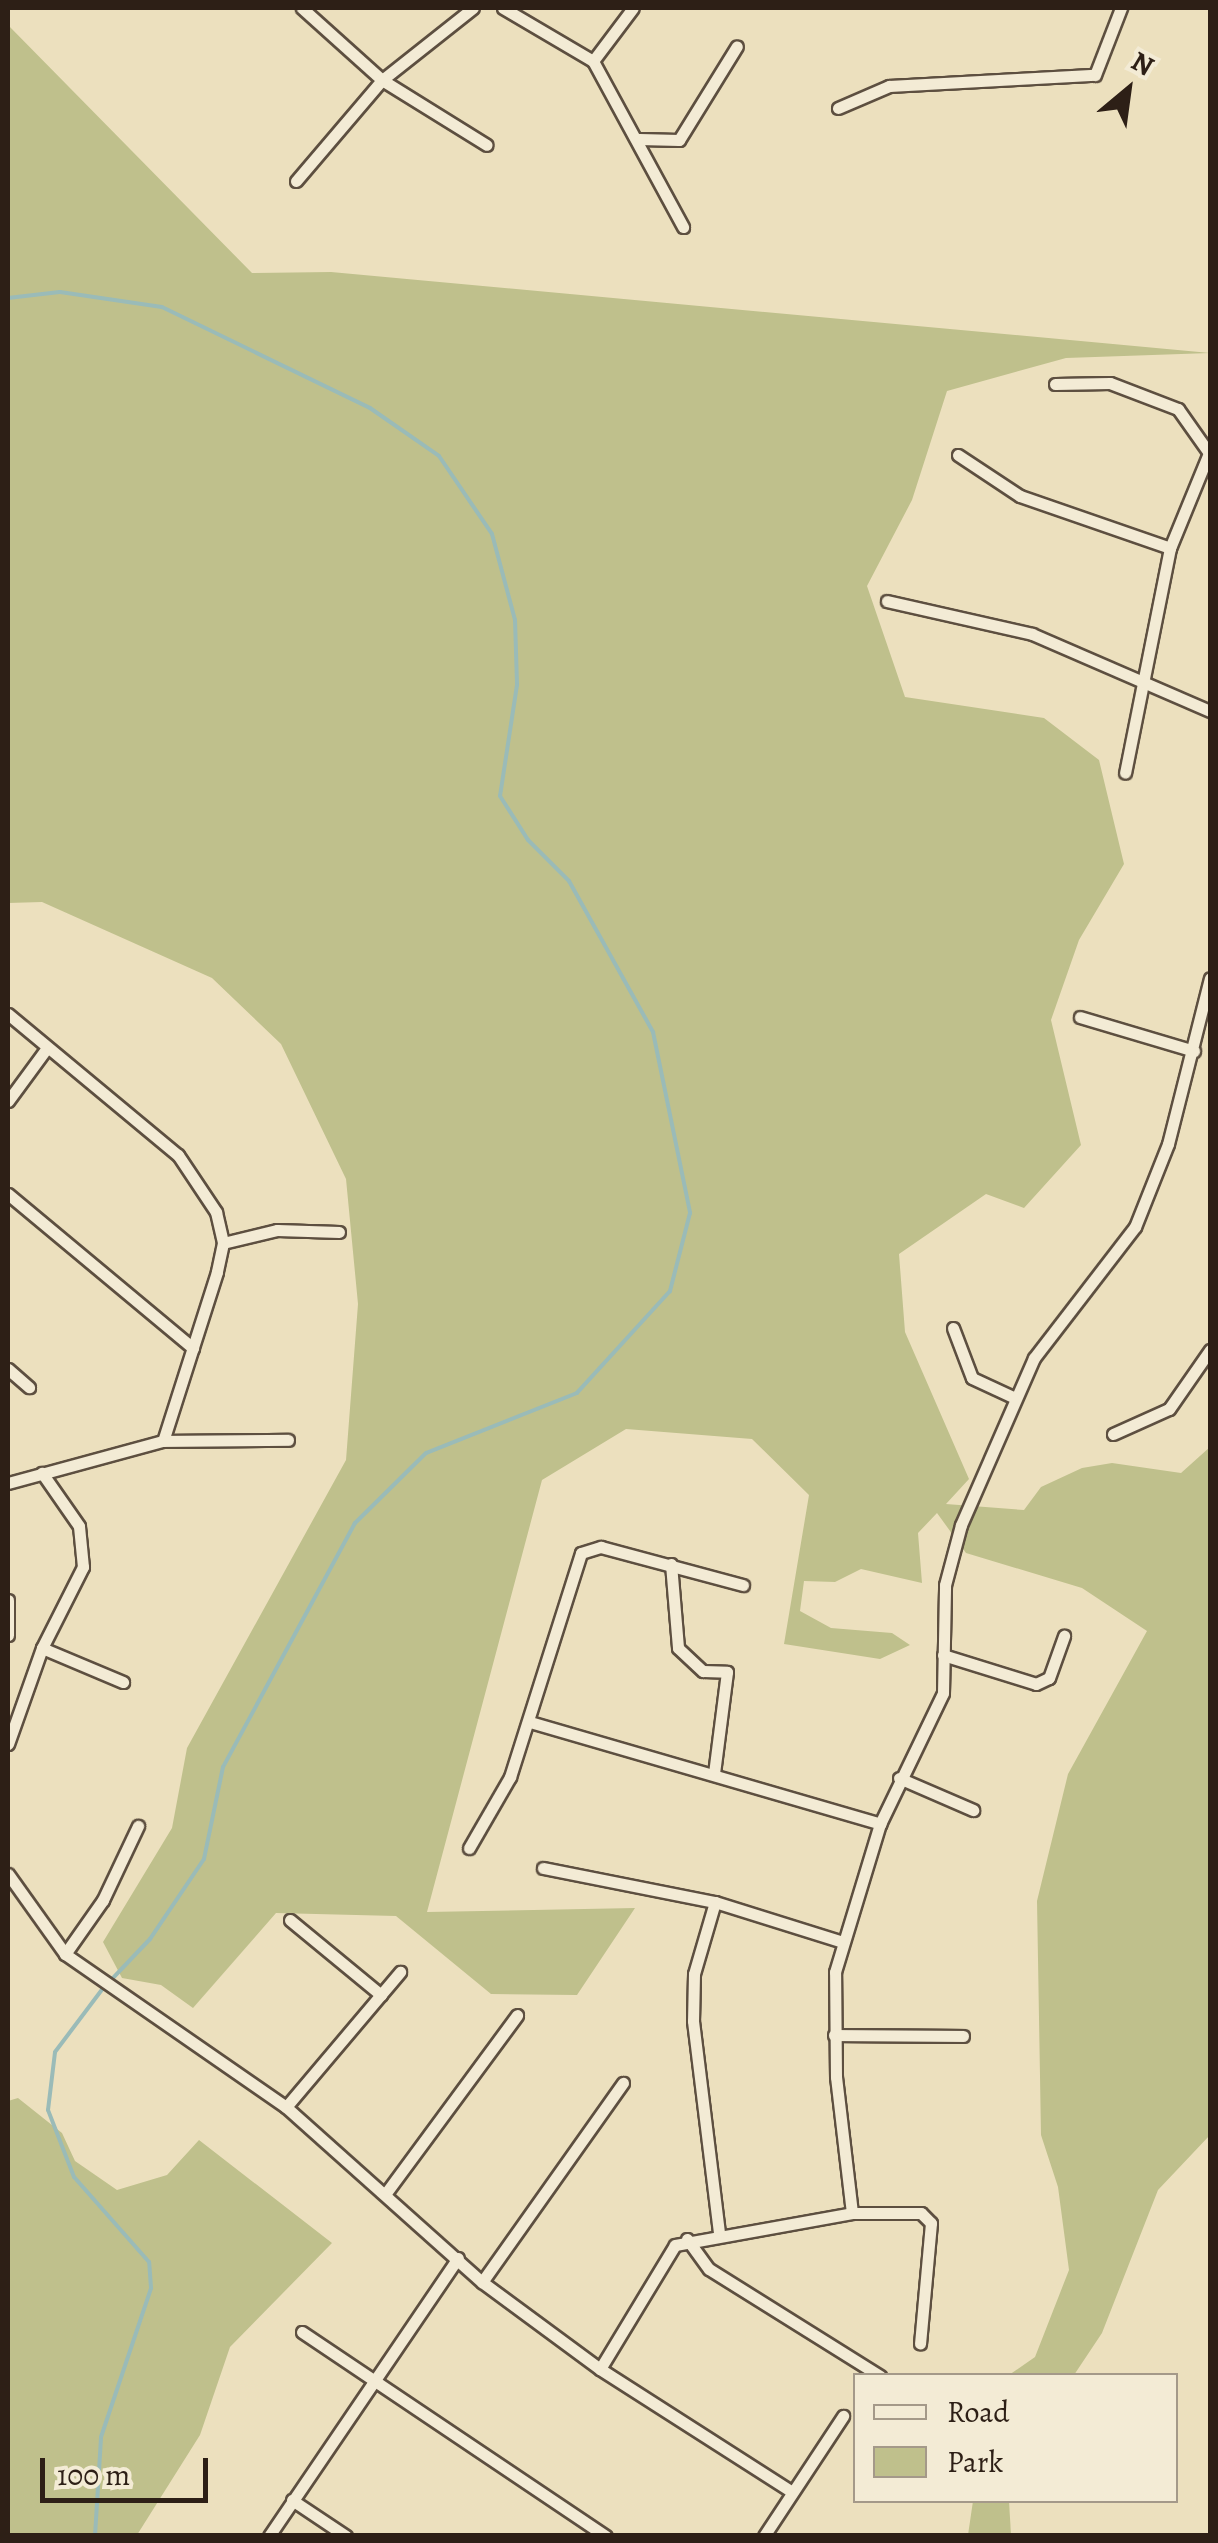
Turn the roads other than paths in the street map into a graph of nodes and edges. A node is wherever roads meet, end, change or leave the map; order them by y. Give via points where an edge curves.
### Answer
1 (302, 8) edge
2 (473, 8) edge
3 (503, 8) edge
4 (633, 8) edge
5 (1122, 8) edge
6 (736, 46) dead end
7 (594, 61) junction
8 (382, 80) junction
9 (838, 108) dead end
10 (640, 139) junction
11 (486, 145) dead end
12 (296, 182) dead end
13 (683, 227) dead end
14 (1055, 384) dead end
15 (958, 456) dead end
16 (1170, 548) junction
17 (887, 601) dead end
18 (1147, 681) junction
19 (1210, 711) edge
20 (1125, 773) dead end
21 (1210, 979) edge
22 (8, 1014) edge
23 (1080, 1017) dead end
24 (48, 1048) junction
25 (1194, 1051) junction
26 (8, 1102) edge
27 (8, 1194) edge
28 (340, 1232) dead end
29 (223, 1243) junction
30 (952, 1328) dead end
31 (194, 1348) junction
32 (1210, 1350) edge
33 (8, 1370) edge
34 (29, 1387) dead end
35 (1015, 1398) junction
36 (1113, 1434) dead end
37 (288, 1440) dead end
38 (163, 1441) junction
39 (42, 1472) junction
40 (8, 1482) edge
41 (671, 1564) junction
42 (743, 1585) dead end
43 (8, 1600) edge
44 (9, 1626) edge
45 (1064, 1636) dead end
46 (42, 1648) junction
47 (943, 1655) junction
48 (123, 1682) dead end
49 (530, 1722) junction
50 (8, 1744) edge
51 (714, 1773) junction
52 (899, 1778) junction
53 (973, 1810) dead end
54 (880, 1824) junction
55 (138, 1826) dead end
56 (470, 1848) dead end
57 (544, 1868) dead end
58 (8, 1874) edge
59 (716, 1902) junction
60 (290, 1920) dead end
61 (843, 1942) junction
62 (65, 1954) junction
63 (400, 1972) dead end
64 (380, 1995) junction
65 (517, 2015) dead end
66 (834, 2035) junction
67 (963, 2036) dead end
68 (623, 2082) dead end
69 (286, 2107) junction
70 (386, 2193) junction
71 (852, 2213) junction
72 (719, 2232) junction
73 (687, 2240) junction
74 (458, 2258) junction
75 (482, 2282) junction
76 (302, 2332) dead end
77 (920, 2344) dead end
78 (600, 2369) junction
79 (875, 2373) edge
80 (367, 2382) junction
81 (842, 2416) dead end
82 (792, 2491) junction
83 (292, 2500) junction
84 (268, 2536) edge
85 (346, 2536) edge
86 (606, 2536) edge
87 (764, 2536) edge

1 - 8 street
2 - 8 street
3 - 7 street
4 - 7 street
5 - 9 street via 1095,75 889,86
6 - 10 street via 679,140
7 - 10 street
8 - 11 street
8 - 12 street
10 - 13 street
14 - 16 street via 1110,383 1178,409 1197,426 1209,453
15 - 16 street via 1020,496
16 - 18 street
17 - 18 street via 1032,634
18 - 19 street
18 - 20 street
21 - 25 street
22 - 24 street
23 - 25 street
24 - 26 street
24 - 29 street via 178,1155 203,1185
25 - 35 street via 1135,1227 1034,1358
27 - 31 street
28 - 29 street via 277,1230
29 - 31 street
30 - 35 street via 972,1378
31 - 38 street
32 - 36 street via 1182,1398
33 - 34 street
35 - 47 street via 960,1525 945,1585
37 - 38 street
38 - 39 street
39 - 40 street
39 - 46 street via 79,1526 83,1551 83,1567
41 - 42 street
41 - 49 street via 601,1547 581,1554 542,1660
41 - 51 street via 678,1648 703,1671 727,1672
43 - 44 street
45 - 47 street via 1049,1678 1036,1684
46 - 48 street
46 - 50 street
47 - 52 street via 943,1693
49 - 51 street
49 - 56 street via 510,1777
51 - 54 street
52 - 53 street
52 - 54 street
54 - 61 street
55 - 62 street via 104,1900
57 - 59 street
58 - 62 street
59 - 61 street
59 - 72 street via 694,1974 692,2021
60 - 64 street
61 - 66 street
62 - 69 street
63 - 64 street
64 - 69 street
65 - 70 street
66 - 67 street
66 - 71 street
68 - 75 street
69 - 70 street
70 - 74 street
71 - 72 street
71 - 77 street via 922,2213 932,2223
72 - 73 street
73 - 78 street via 667,2254
73 - 79 street via 708,2269
74 - 75 street
74 - 80 street
75 - 78 street
76 - 80 street
78 - 82 street
80 - 83 street
80 - 86 street
81 - 82 street
82 - 87 street
83 - 84 street
83 - 85 street

